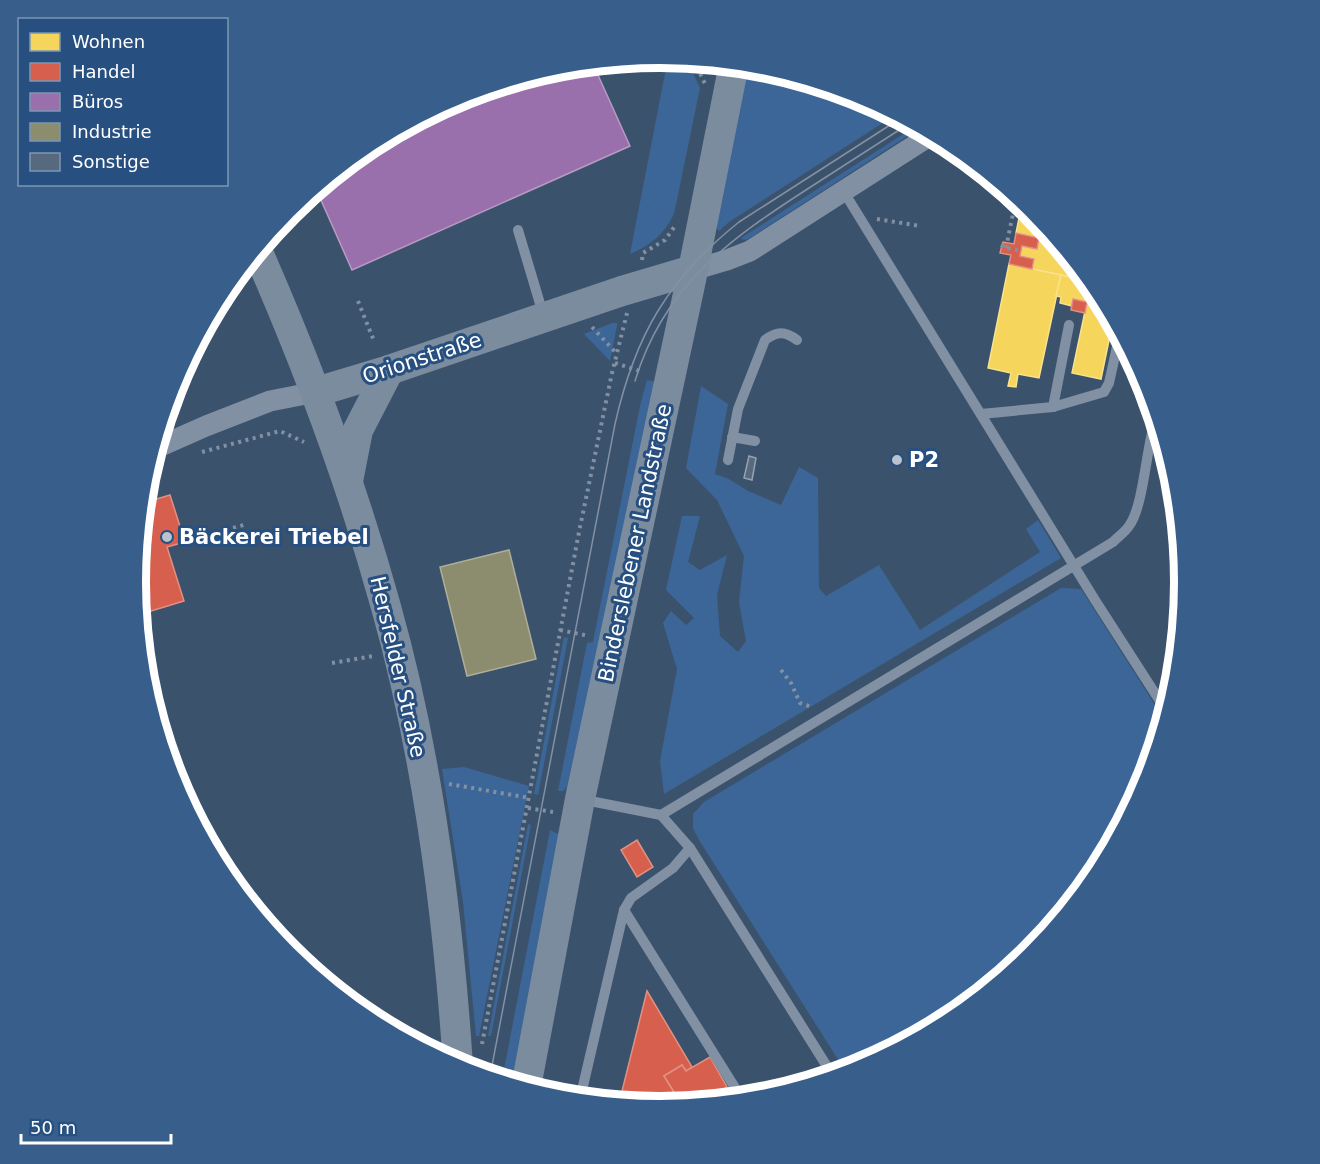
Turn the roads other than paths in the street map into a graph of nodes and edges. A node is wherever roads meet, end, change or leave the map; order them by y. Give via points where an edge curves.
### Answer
1 (732, 73) edge
2 (923, 140) edge
3 (844, 192) junction
4 (518, 230) dead end
5 (261, 258) edge
6 (693, 270) junction
7 (544, 317) junction
8 (1069, 326) dead end
9 (797, 340) dead end
10 (1117, 346) edge
11 (389, 370) junction
12 (316, 392) junction
13 (1053, 407) junction
14 (981, 414) junction
15 (1151, 431) edge
16 (732, 437) junction
17 (754, 441) dead end
18 (164, 444) edge
19 (728, 460) dead end
20 (348, 482) junction
21 (1074, 564) junction
22 (1160, 701) edge
23 (580, 798) junction
24 (661, 815) junction
25 (690, 848) junction
26 (624, 910) junction
27 (457, 1054) edge
28 (828, 1068) edge
29 (527, 1079) edge
30 (582, 1090) edge
31 (737, 1091) edge

1 - 6 street, Binderslebener Landstraße
2 - 3 street
3 - 6 street via 750,251
3 - 14 lane
4 - 7 lane
5 - 12 street, Hersfelder Straße
6 - 7 street, Orionstraße
6 - 23 street, Binderslebener Landstraße
7 - 11 street, Orionstraße
8 - 13 lane
9 - 16 lane via 780,332 765,340 738,409
10 - 13 lane via 1104,392
11 - 12 street, Orionstraße
11 - 20 street via 358,430
12 - 18 street, Orionstraße via 270,401
12 - 20 street, Hersfelder Straße
13 - 14 lane
14 - 21 lane
15 - 21 lane via 1139,502 1130,525 1113,542
16 - 17 lane
16 - 19 lane
20 - 27 street, Hersfelder Straße via 398,652 426,787 447,929
21 - 22 lane
21 - 24 lane
23 - 24 lane
23 - 29 street, Binderslebener Landstraße
24 - 25 lane
25 - 26 lane via 673,868 631,898
25 - 28 lane
26 - 30 lane
26 - 31 lane

